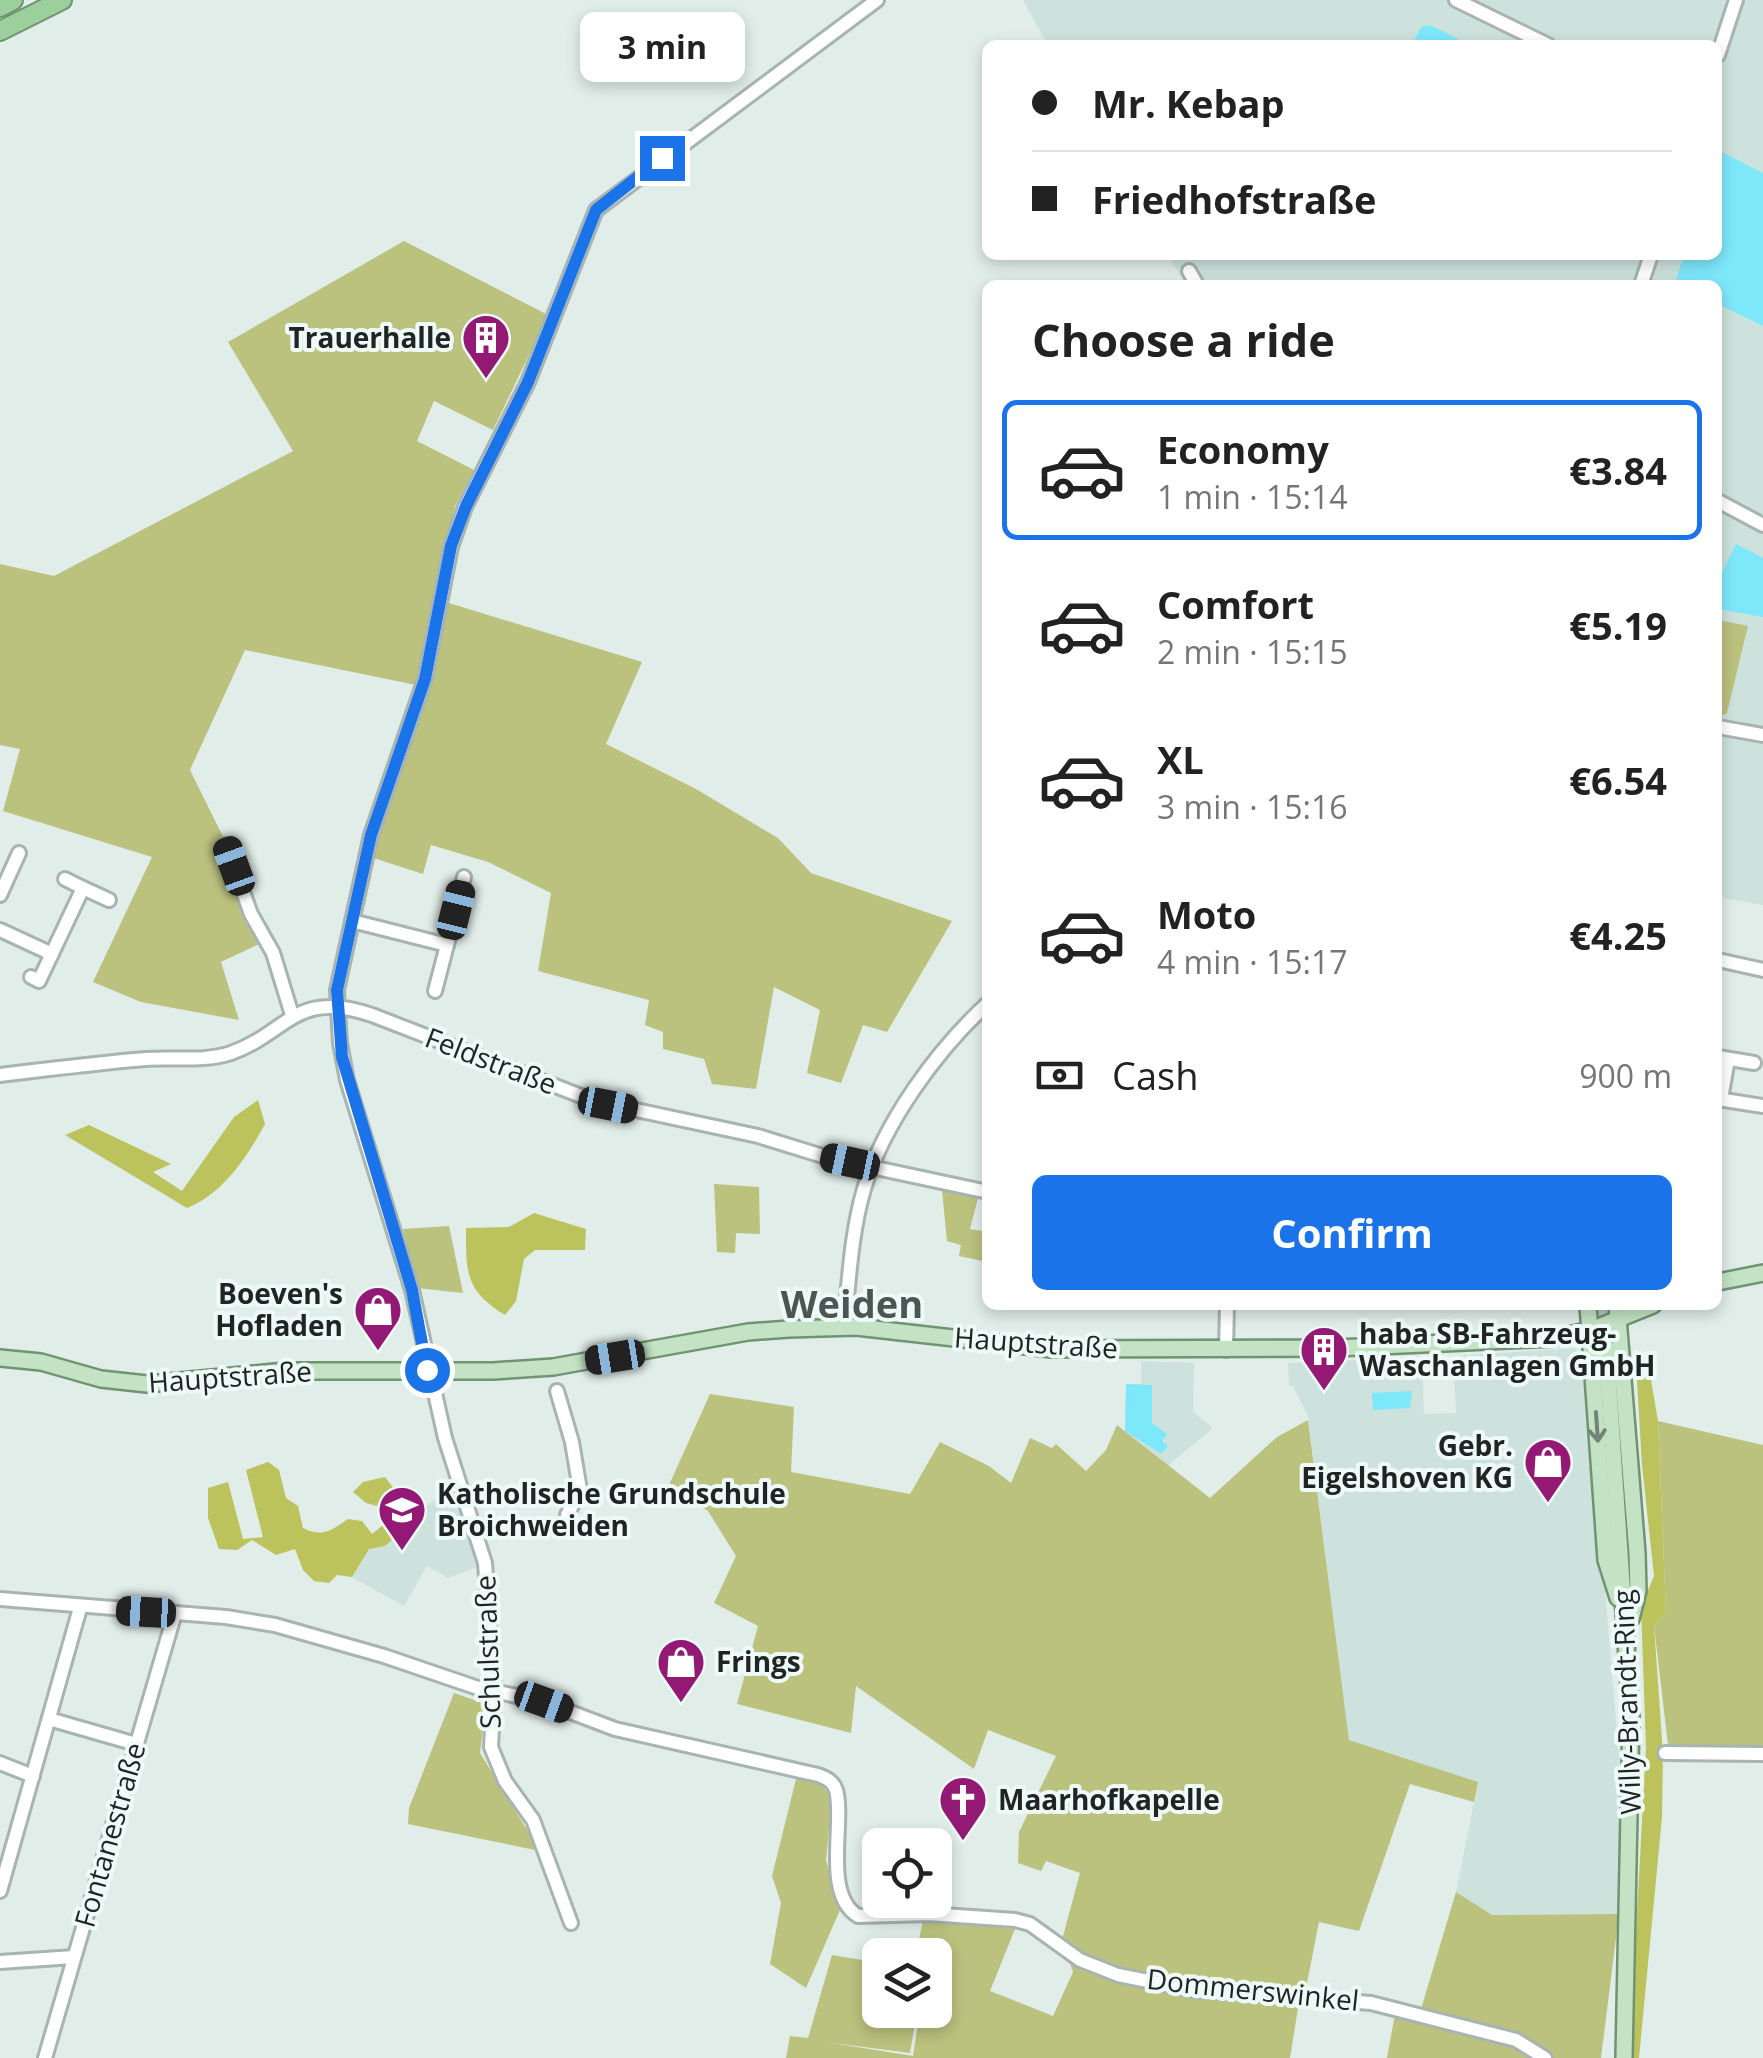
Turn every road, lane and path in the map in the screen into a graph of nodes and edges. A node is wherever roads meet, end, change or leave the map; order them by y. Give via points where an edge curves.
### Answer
1 (14, 0) edge
2 (62, 0) edge
3 (877, 0) edge
4 (1456, 0) edge
5 (1736, 0) edge
6 (0, 6) edge
7 (0, 31) edge
8 (1538, 40) edge
9 (1722, 42) edge
10 (1189, 271) dead end
11 (1194, 280) edge
12 (1722, 503) edge
13 (1763, 525) edge
14 (1722, 728) edge
15 (1763, 736) edge
16 (226, 845) dead end
17 (19, 853) dead end
18 (464, 877) dead end
19 (65, 880) dead end
20 (83, 888) junction
21 (0, 895) edge
22 (109, 900) dead end
23 (352, 921) junction
24 (0, 930) edge
25 (447, 944) junction
26 (52, 954) junction
27 (1722, 961) edge
28 (1763, 970) edge
29 (31, 977) dead end
30 (435, 991) dead end
31 (338, 1008) junction
32 (982, 1009) edge
33 (292, 1015) junction
34 (1722, 1058) edge
35 (1754, 1063) dead end
36 (0, 1074) edge
37 (1722, 1099) edge
38 (1763, 1106) edge
39 (872, 1167) junction
40 (982, 1191) edge
41 (1763, 1274) edge
42 (1722, 1281) edge
43 (1227, 1310) edge
44 (1589, 1310) edge
45 (1617, 1312) edge
46 (844, 1328) junction
47 (1591, 1330) junction
48 (1606, 1347) tunnel mouth
49 (1226, 1350) junction
50 (0, 1358) edge
51 (427, 1370) junction
52 (557, 1391) dead end
53 (567, 1516) dead end
54 (0, 1600) edge
55 (80, 1608) junction
56 (175, 1613) junction
57 (1627, 1626) junction
58 (494, 1692) junction
59 (49, 1720) junction
60 (136, 1744) junction
61 (1666, 1753) dead end
62 (1763, 1754) edge
63 (0, 1763) edge
64 (33, 1776) junction
65 (0, 1891) edge
66 (571, 1922) dead end
67 (74, 1957) junction
68 (0, 1962) edge
69 (45, 2058) edge
70 (1545, 2058) edge
71 (1624, 2058) edge

1 - 6 highway
2 - 7 highway
3 - 23 street, Schulstraße via 596,210 528,382 451,546 425,679 371,835
4 - 8 street
5 - 9 street
10 - 11 street
12 - 13 street
14 - 15 street
16 - 33 street
17 - 21 street
18 - 25 street
19 - 20 street
20 - 22 street
20 - 26 street
23 - 25 street
23 - 31 street, Schulstraße
24 - 26 street
25 - 30 street
26 - 29 street via 40,981
27 - 28 street
31 - 33 street, Feldstraße
31 - 39 street, Feldstraße via 372,1015 594,1102
31 - 51 street, Schulstraße via 347,1080 412,1290
32 - 39 street via 935,1059
33 - 36 street, Feldstraße via 240,1049 212,1057
34 - 35 street
37 - 38 street
39 - 40 street, Feldstraße
39 - 46 street
41 - 42 main road
43 - 49 street
44 - 47 main road
45 - 47 main road, Hauptstraße
45 - 57 main road via 1637,1553 1638,1591
46 - 49 main road, Hauptstraße via 1050,1349
46 - 51 main road, Hauptstraße via 748,1332 553,1371
47 - 49 main road, Hauptstraße via 1516,1340
47 -> 57 main road via 1606,1560
48 - 57 main road, Willy-Brandt-Ring
50 - 51 main road, Hauptstraße via 137,1384 242,1373
51 - 58 street, Schulstraße via 485,1564
52 - 53 street via 580,1490
54 - 55 street, Dommerswinkel
55 - 56 street, Dommerswinkel
55 - 59 street
56 - 58 street, Dommerswinkel via 288,1628
56 - 60 street, Fontanestraße
57 - 71 main road, Willy-Brandt-Ring via 1633,1790
58 - 66 street, Schulstraße via 491,1747 533,1820
58 - 70 street, Dommerswinkel via 827,1778 837,1792 834,1848 846,1904 858,1916 1015,1920 1080,1960 1118,1974 1193,1990 1371,2002 1479,2028
59 - 60 street
59 - 64 street
60 - 67 street, Fontanestraße
61 - 62 street
63 - 64 street
64 - 65 street
67 - 68 street
67 - 69 street, Fontanestraße

